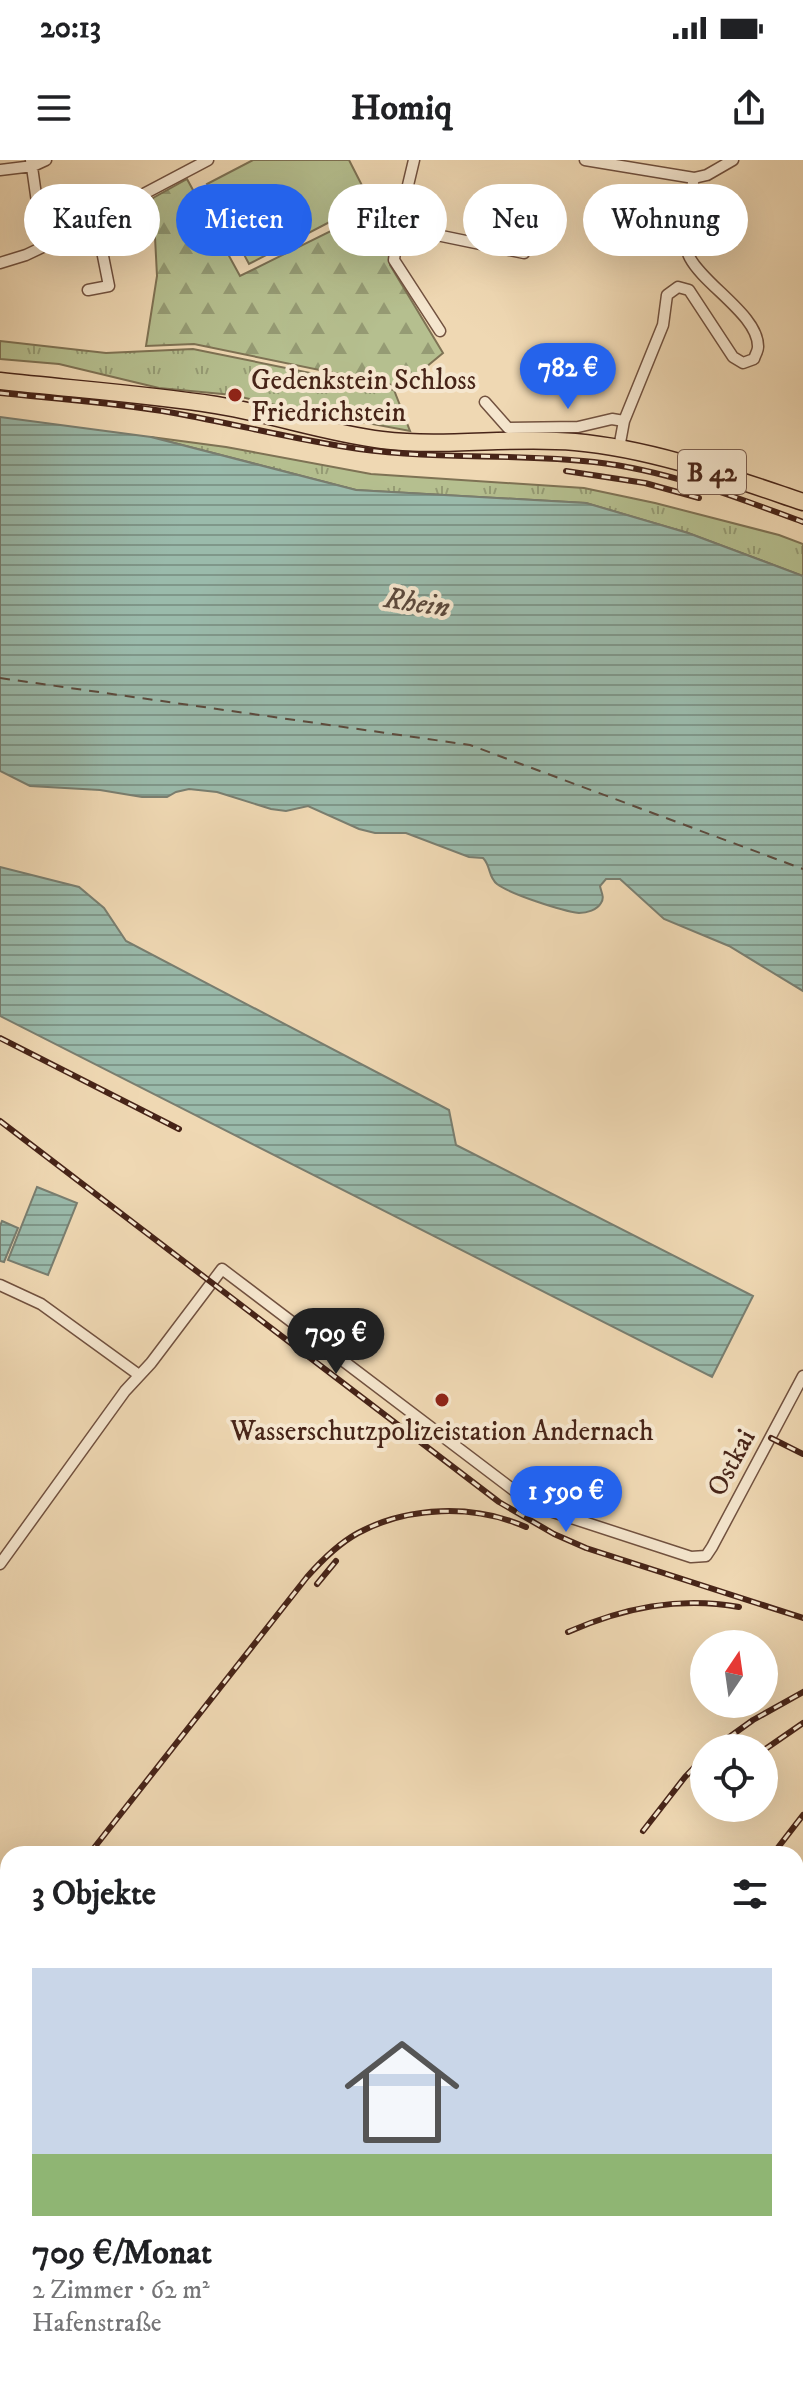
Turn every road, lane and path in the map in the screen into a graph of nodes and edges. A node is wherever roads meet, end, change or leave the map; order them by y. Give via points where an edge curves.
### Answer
1 (46, 160) edge
2 (208, 160) edge
3 (414, 160) edge
4 (585, 160) edge
5 (733, 160) edge
6 (32, 163) edge
7 (0, 170) edge
8 (694, 178) junction
9 (35, 184) edge
10 (408, 184) edge
11 (160, 186) edge
12 (24, 256) edge
13 (103, 256) edge
14 (394, 256) edge
15 (0, 263) edge
16 (88, 290) dead end
17 (440, 331) dead end
18 (0, 381) edge
19 (485, 402) dead end
20 (624, 421) junction
21 (619, 448) junction
22 (803, 502) edge
23 (0, 1285) edge
24 (139, 1375) junction
25 (803, 1376) edge
26 (0, 1564) edge

1 - 6 street
2 - 11 street
3 - 10 street
4 - 8 street
5 - 8 street
6 - 7 street
6 - 9 street
8 - 20 street via 687,215 690,258 752,327 758,346 754,359 743,363 733,357 689,290 678,287 667,295 663,325
12 - 15 street
13 - 16 street via 109,286
14 - 17 street
18 - 21 main road, B 42 via 219,406 398,442 554,441
19 - 20 street via 508,428
20 - 21 street
21 - 22 main road, B 42
23 - 24 street via 41,1304
24 - 25 street, Ostkai via 222,1269 524,1498 691,1557 706,1556 712,1547
24 - 26 street

